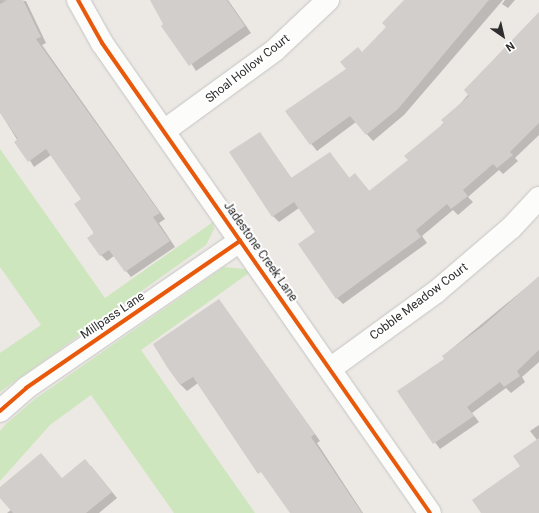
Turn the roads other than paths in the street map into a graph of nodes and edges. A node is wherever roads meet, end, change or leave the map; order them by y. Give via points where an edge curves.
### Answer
1 (78, 0) edge
2 (328, 0) edge
3 (164, 131) junction
4 (539, 198) edge
5 (240, 241) junction
6 (330, 369) junction
7 (0, 411) edge
8 (430, 513) edge

1 - 3 street, Jadestone Creek Lane
2 - 3 street, Shoal Hollow Court via 275,50
3 - 5 street, Jadestone Creek Lane
4 - 6 street, Cobble Meadow Court via 511,228 436,292
5 - 6 street, Jadestone Creek Lane
5 - 7 street, Millpass Lane via 26,388
6 - 8 street, Jadestone Creek Lane

